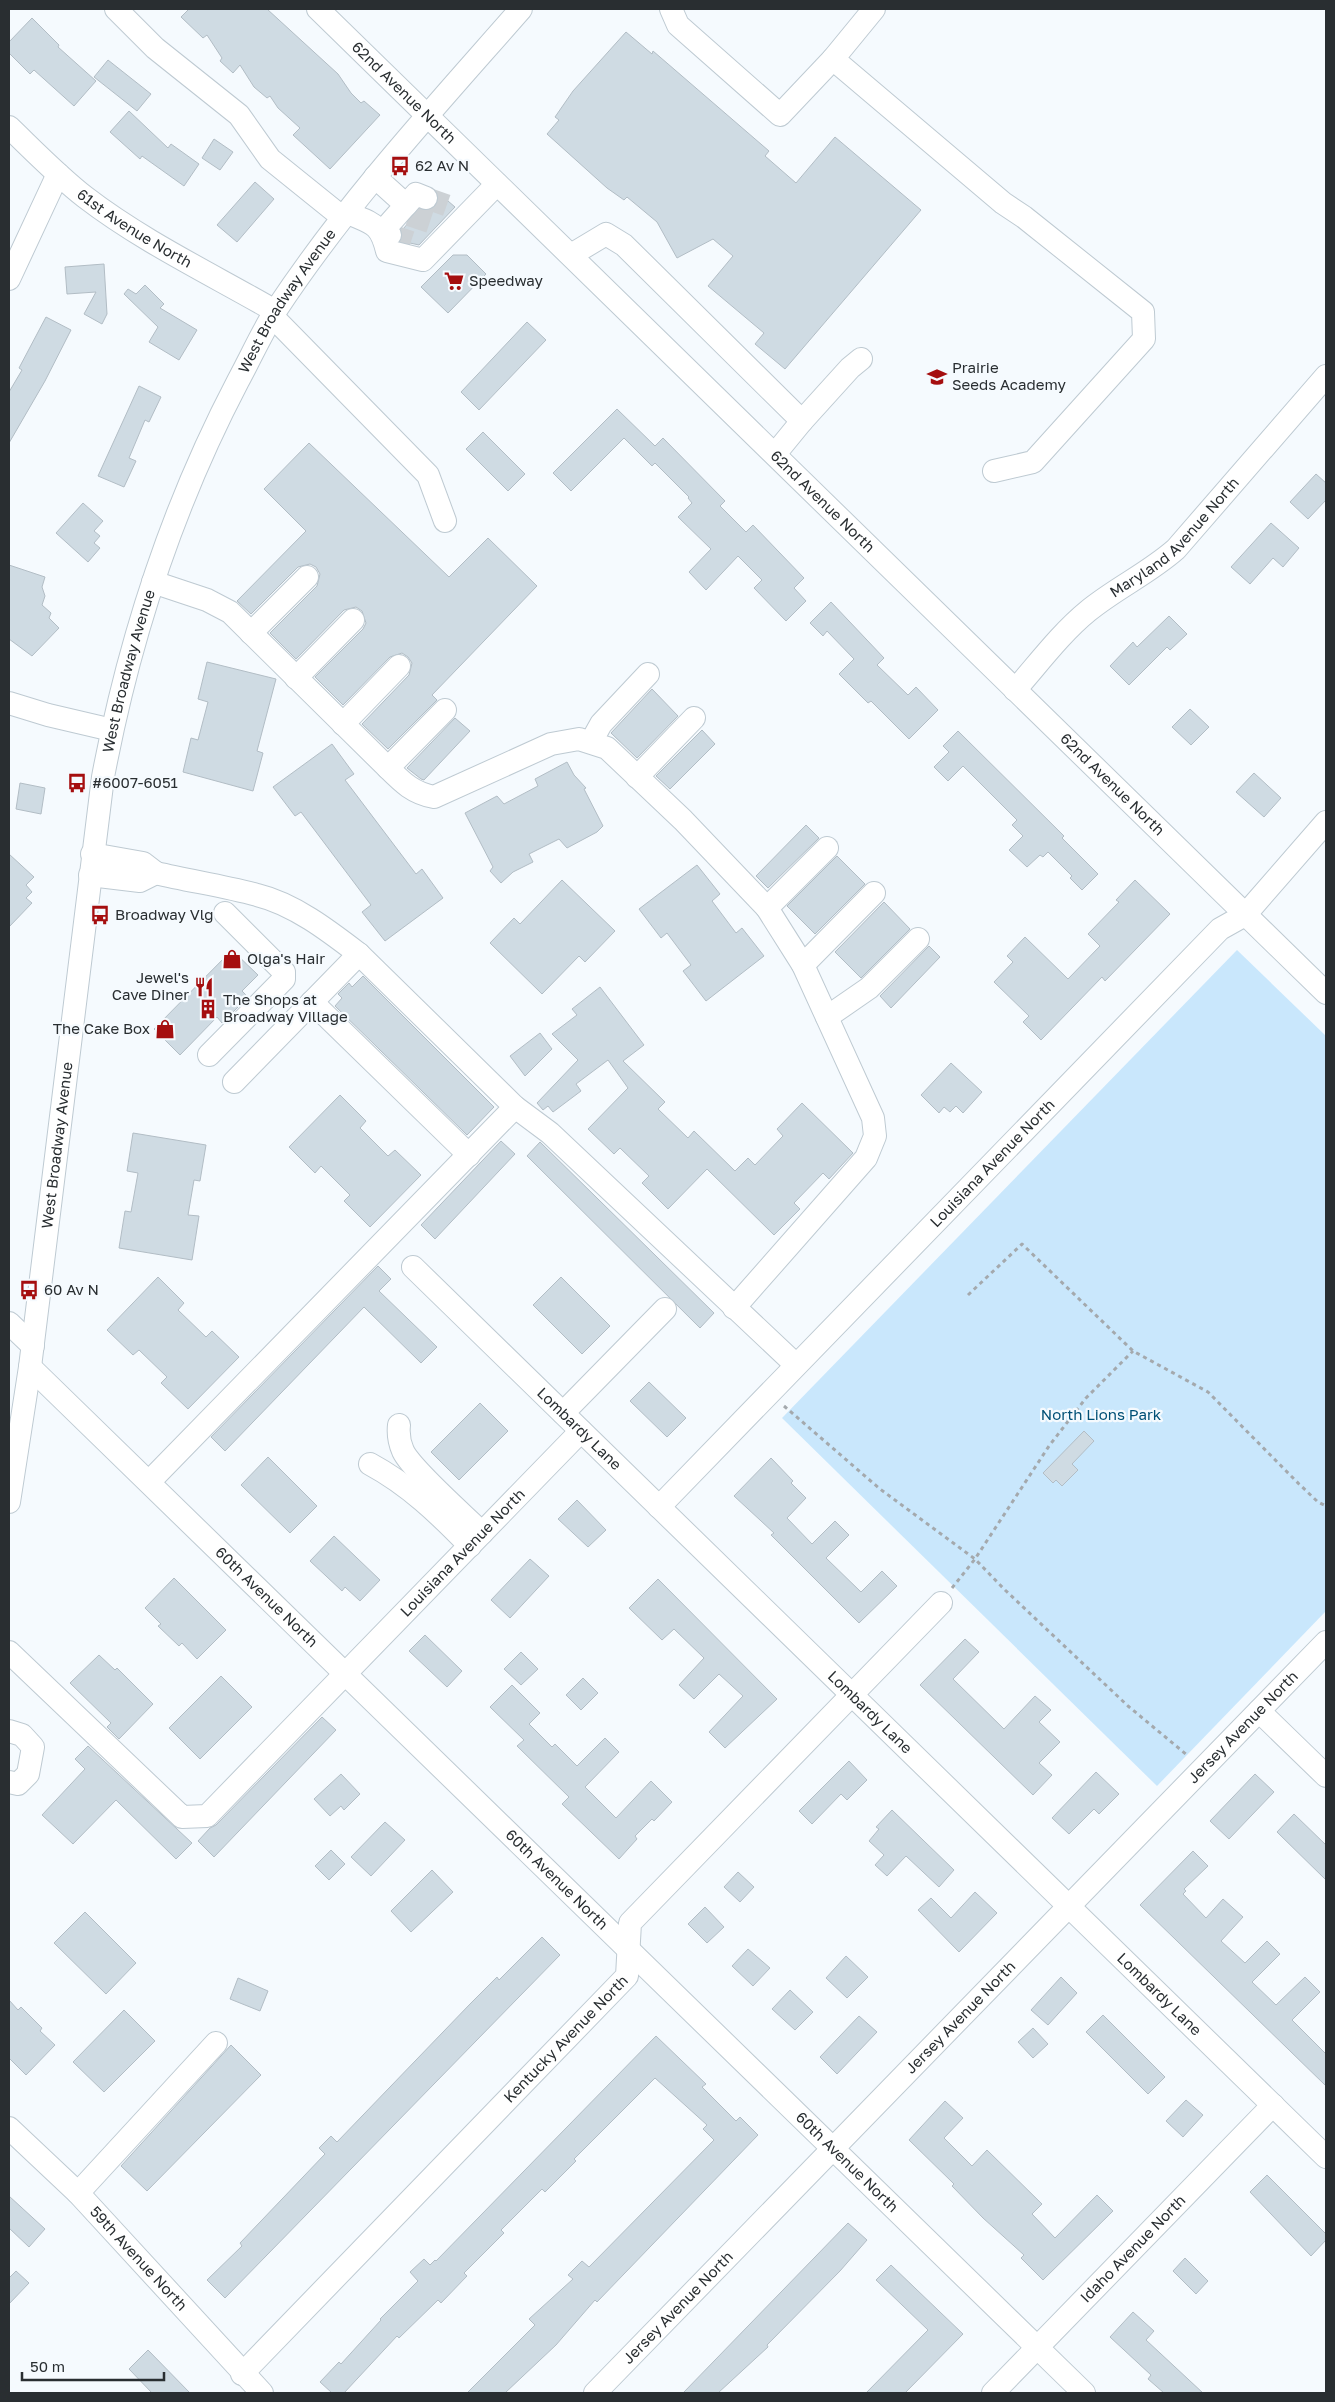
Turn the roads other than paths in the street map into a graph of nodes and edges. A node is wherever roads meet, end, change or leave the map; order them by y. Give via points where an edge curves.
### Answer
1 (116, 9) edge
2 (318, 9) edge
3 (521, 9) edge
4 (672, 9) edge
5 (874, 9) edge
6 (833, 59) junction
7 (427, 116) junction
8 (9, 127) edge
9 (58, 174) junction
10 (375, 177) junction
11 (497, 184) junction
12 (344, 214) junction
13 (386, 233) junction
14 (571, 255) junction
15 (9, 279) edge
16 (274, 314) junction
17 (861, 359) dead end
18 (1326, 376) edge
19 (802, 421) junction
20 (774, 454) junction
21 (994, 471) dead end
22 (445, 521) dead end
23 (307, 577) dead end
24 (152, 582) junction
25 (353, 620) dead end
26 (251, 633) junction
27 (399, 666) dead end
28 (648, 674) dead end
29 (296, 678) junction
30 (1015, 690) junction
31 (9, 703) edge
32 (444, 710) dead end
33 (694, 718) dead end
34 (343, 724) junction
35 (112, 730) junction
36 (592, 742) junction
37 (388, 768) junction
38 (638, 777) junction
39 (1326, 822) edge
40 (827, 848) dead end
41 (91, 865) junction
42 (874, 893) dead end
43 (768, 908) junction
44 (224, 913) dead end
45 (1245, 915) junction
46 (918, 939) dead end
47 (359, 954) junction
48 (803, 965) junction
49 (1326, 993) edge
50 (312, 1002) junction
51 (827, 1017) junction
52 (209, 1055) dead end
53 (234, 1082) dead end
54 (515, 1107) junction
55 (469, 1156) junction
56 (413, 1267) dead end
57 (734, 1308) junction
58 (664, 1309) dead end
59 (9, 1323) edge
60 (31, 1356) junction
61 (796, 1365) junction
62 (563, 1413) junction
63 (399, 1425) dead end
64 (581, 1430) junction
65 (370, 1464) dead end
66 (149, 1482) junction
67 (9, 1502) edge
68 (659, 1506) junction
69 (476, 1539) junction
70 (941, 1603) road end
71 (1326, 1642) edge
72 (9, 1652) edge
73 (346, 1674) junction
74 (852, 1694) junction
75 (1259, 1710) junction
76 (9, 1731) edge
77 (1326, 1776) edge
78 (9, 1782) edge
79 (1068, 1906) junction
80 (628, 1949) junction
81 (216, 2043) dead end
82 (1273, 2105) junction
83 (9, 2128) edge
84 (833, 2149) junction
85 (1326, 2157) edge
86 (78, 2194) junction
87 (1037, 2348) junction
88 (242, 2374) junction
89 (262, 2393) edge
90 (595, 2393) edge
91 (993, 2393) edge
92 (1084, 2393) edge

1 - 12 street via 155,48 239,114 270,159
2 - 7 street, 62nd Avenue North
3 - 7 street, West Broadway Avenue
4 - 6 street via 678,25 780,115
5 - 6 street
6 - 21 street via 1003,203 1143,312 1144,340 1033,462
7 - 10 street, West Broadway Avenue
7 - 11 street, 62nd Avenue North
8 - 9 street, 61st Avenue North
9 - 15 street
9 - 16 street, 61st Avenue North via 86,198 146,237
10 - 12 street, West Broadway Avenue
10 - 13 street via 410,207
11 - 13 street via 462,210 426,247 423,260 387,251
11 - 14 street, 62nd Avenue North
12 - 13 street
12 - 16 street, West Broadway Avenue
14 - 19 street via 606,234 624,245
14 - 20 street, 62nd Avenue North
16 - 22 street, 61st Avenue North via 428,475
16 - 24 street, West Broadway Avenue via 216,423
17 - 19 street
18 - 30 street, Maryland Avenue North via 1176,549 1157,566 1085,613
19 - 20 street
20 - 30 street, 62nd Avenue North
23 - 26 street
24 - 26 street via 206,600 230,612
24 - 35 street, West Broadway Avenue
25 - 29 street
26 - 29 street
27 - 34 street
28 - 36 street via 601,724
29 - 34 street
30 - 45 street, 62nd Avenue North
31 - 35 street
32 - 37 street
33 - 38 street
34 - 37 street
35 - 41 street, West Broadway Avenue
36 - 37 street via 578,739 551,744 434,797 409,789
36 - 38 street via 608,748
38 - 43 street
39 - 45 street, Louisiana Avenue North
40 - 43 street
41 - 47 street via 140,881 156,873 258,895 303,916
41 - 60 street, West Broadway Avenue
42 - 48 street
43 - 48 street
44 - 52 street via 284,972 284,979
45 - 49 street, 62nd Avenue North
45 - 61 street, Louisiana Avenue North via 1220,929
46 - 51 street via 869,988
47 - 50 street
47 - 54 street
48 - 51 street
50 - 53 street
50 - 55 street
51 - 57 street via 873,1118 875,1136 866,1158
54 - 55 street
54 - 57 street via 550,1133
55 - 66 street
56 - 62 street, Lombardy Lane
57 - 61 street
58 - 62 street
59 - 60 street, 60th Avenue North
60 - 66 street, 60th Avenue North
60 - 67 street, West Broadway Avenue
61 - 68 street, Louisiana Avenue North
62 - 64 street, Lombardy Lane
63 - 69 street via 398,1436 404,1453
64 - 68 street, Lombardy Lane
64 - 69 street, Louisiana Avenue North
65 - 69 street via 396,1478
66 - 73 street, 60th Avenue North
68 - 74 street, Lombardy Lane
69 - 73 street, Louisiana Avenue North
70 - 74 street, Kentucky Avenue North
71 - 75 street, Jersey Avenue North
72 - 73 street, Louisiana Avenue North via 182,1817 207,1816
73 - 80 street, 60th Avenue North
74 - 79 street, Lombardy Lane
74 - 80 street, Kentucky Avenue North via 630,1923
75 - 77 street
75 - 79 street, Jersey Avenue North
76 - 78 street via 22,1735 32,1747 28,1774 18,1784
79 - 82 street, Lombardy Lane
79 - 84 street, Jersey Avenue North
80 - 84 street, 60th Avenue North
80 - 88 street, Kentucky Avenue North via 627,1976
81 - 86 street
82 - 85 street, Lombardy Lane
82 - 87 street, Idaho Avenue North
83 - 86 street, 59th Avenue North
84 - 87 street, 60th Avenue North
84 - 90 street, Jersey Avenue North
86 - 88 street, 59th Avenue North
87 - 91 street, Idaho Avenue North
87 - 92 street, 60th Avenue North
88 - 89 street, 59th Avenue North

